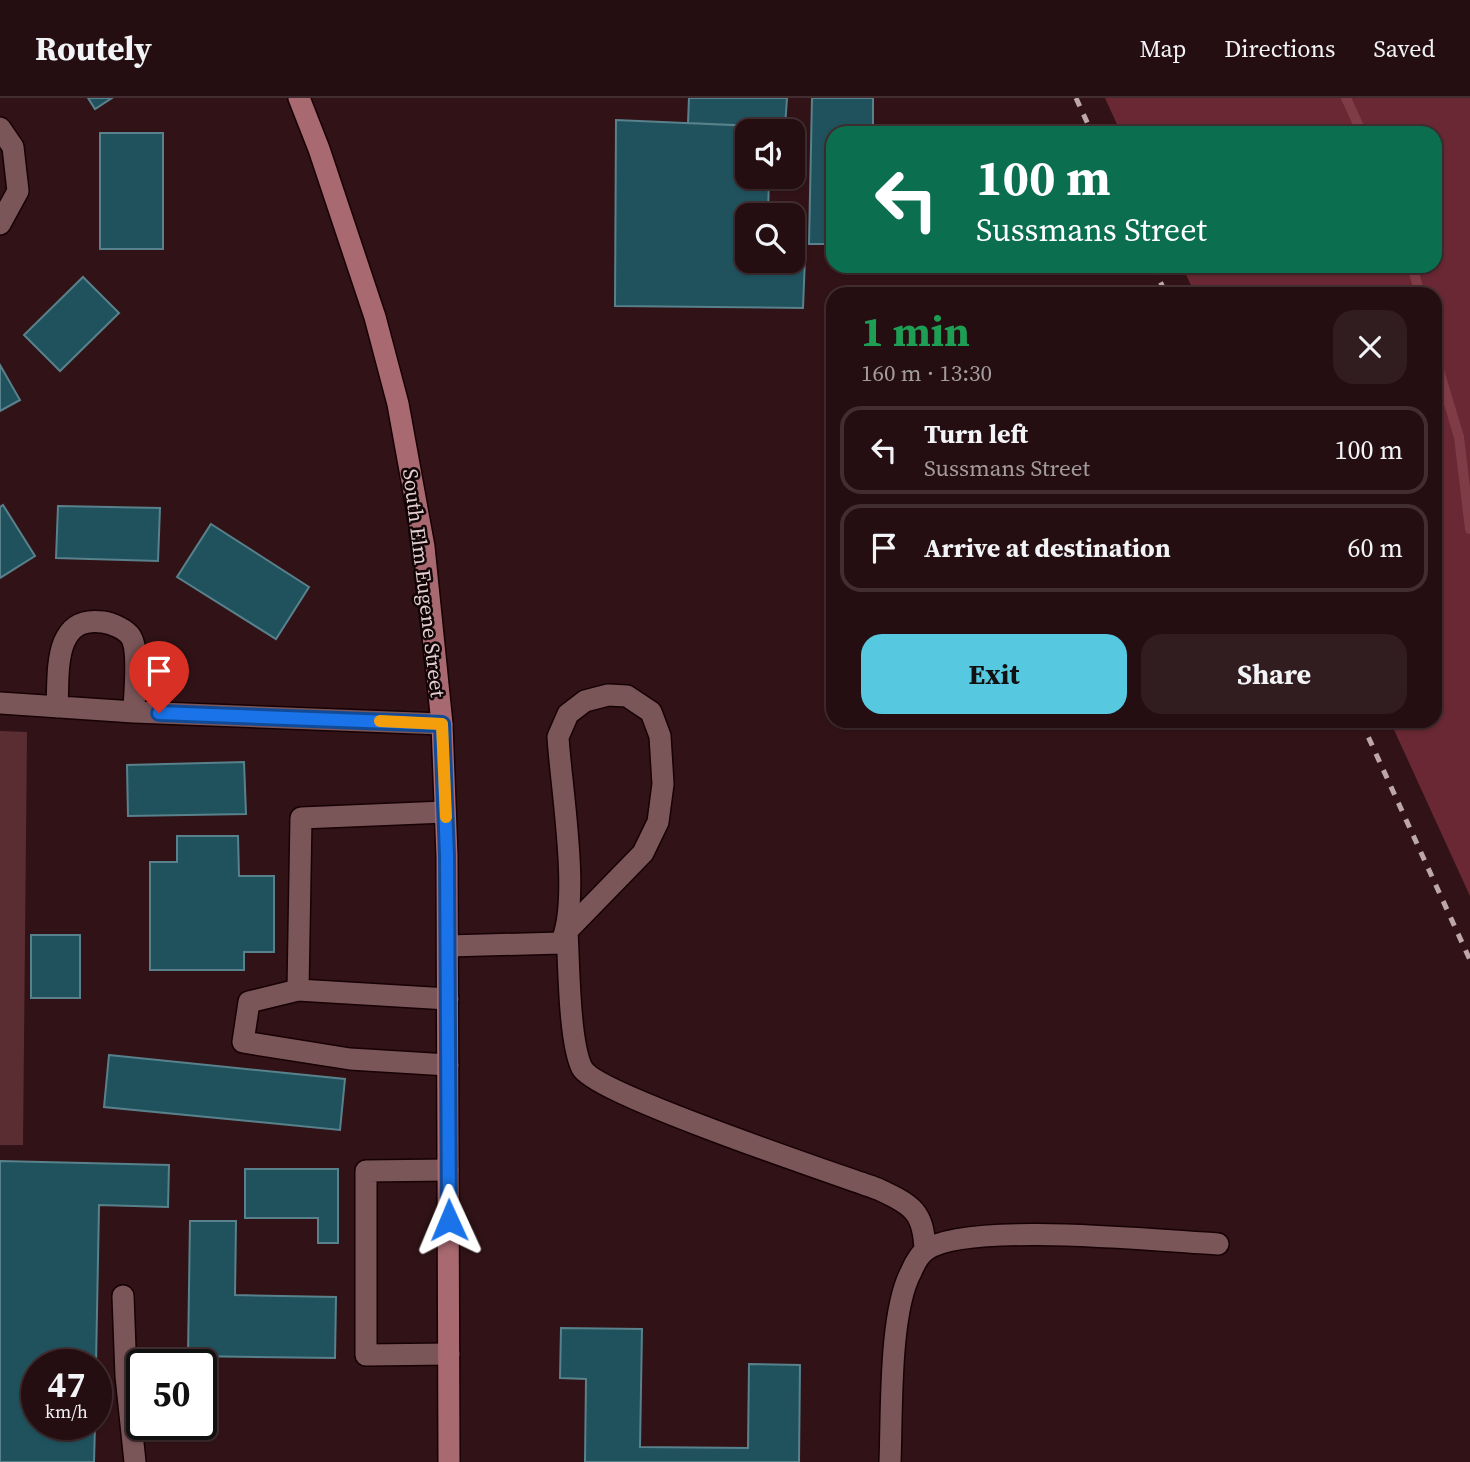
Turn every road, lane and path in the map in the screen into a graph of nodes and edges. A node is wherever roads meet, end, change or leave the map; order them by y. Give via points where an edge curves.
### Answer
1 (299, 98) edge
2 (0, 128) edge
3 (0, 224) edge
4 (0, 703) edge
5 (57, 707) junction
6 (134, 712) junction
7 (442, 724) junction
8 (445, 812) junction
9 (566, 931) junction
10 (447, 946) junction
11 (298, 990) junction
12 (447, 999) junction
13 (448, 1065) junction
14 (448, 1170) junction
15 (1218, 1244) dead end
16 (925, 1251) junction
17 (123, 1296) dead end
18 (449, 1354) junction
19 (135, 1462) edge
20 (449, 1462) edge
21 (890, 1462) edge

1 - 7 main road, South Elm Eugene Street via 349,236 398,404 424,547
2 - 3 street via 13,147 18,191
4 - 5 street
5 - 6 street
5 - 6 street via 61,647 71,629 102,621 130,635 135,652
6 - 7 street
7 - 8 main road, South Elm Eugene Street
8 - 10 main road, South Elm Eugene Street
8 - 11 street via 301,818
9 - 9 street via 571,903 558,737 568,714 585,701 627,696 651,712 660,736 663,784 657,822 643,853
9 - 10 street via 561,943 548,945
9 - 16 street via 576,1052 584,1072 631,1099 907,1202 918,1214
10 - 12 main road, South Elm Eugene Street
11 - 12 street
11 - 13 street via 249,1002 243,1042 350,1059
12 - 13 main road, South Elm Eugene Street
13 - 14 main road, South Elm Eugene Street
14 - 18 main road, South Elm Eugene Street
14 - 18 street via 366,1171 366,1355
15 - 16 street via 991,1235 946,1242
16 - 21 street via 910,1273 897,1316
17 - 19 street
18 - 20 main road, South Elm Eugene Street

